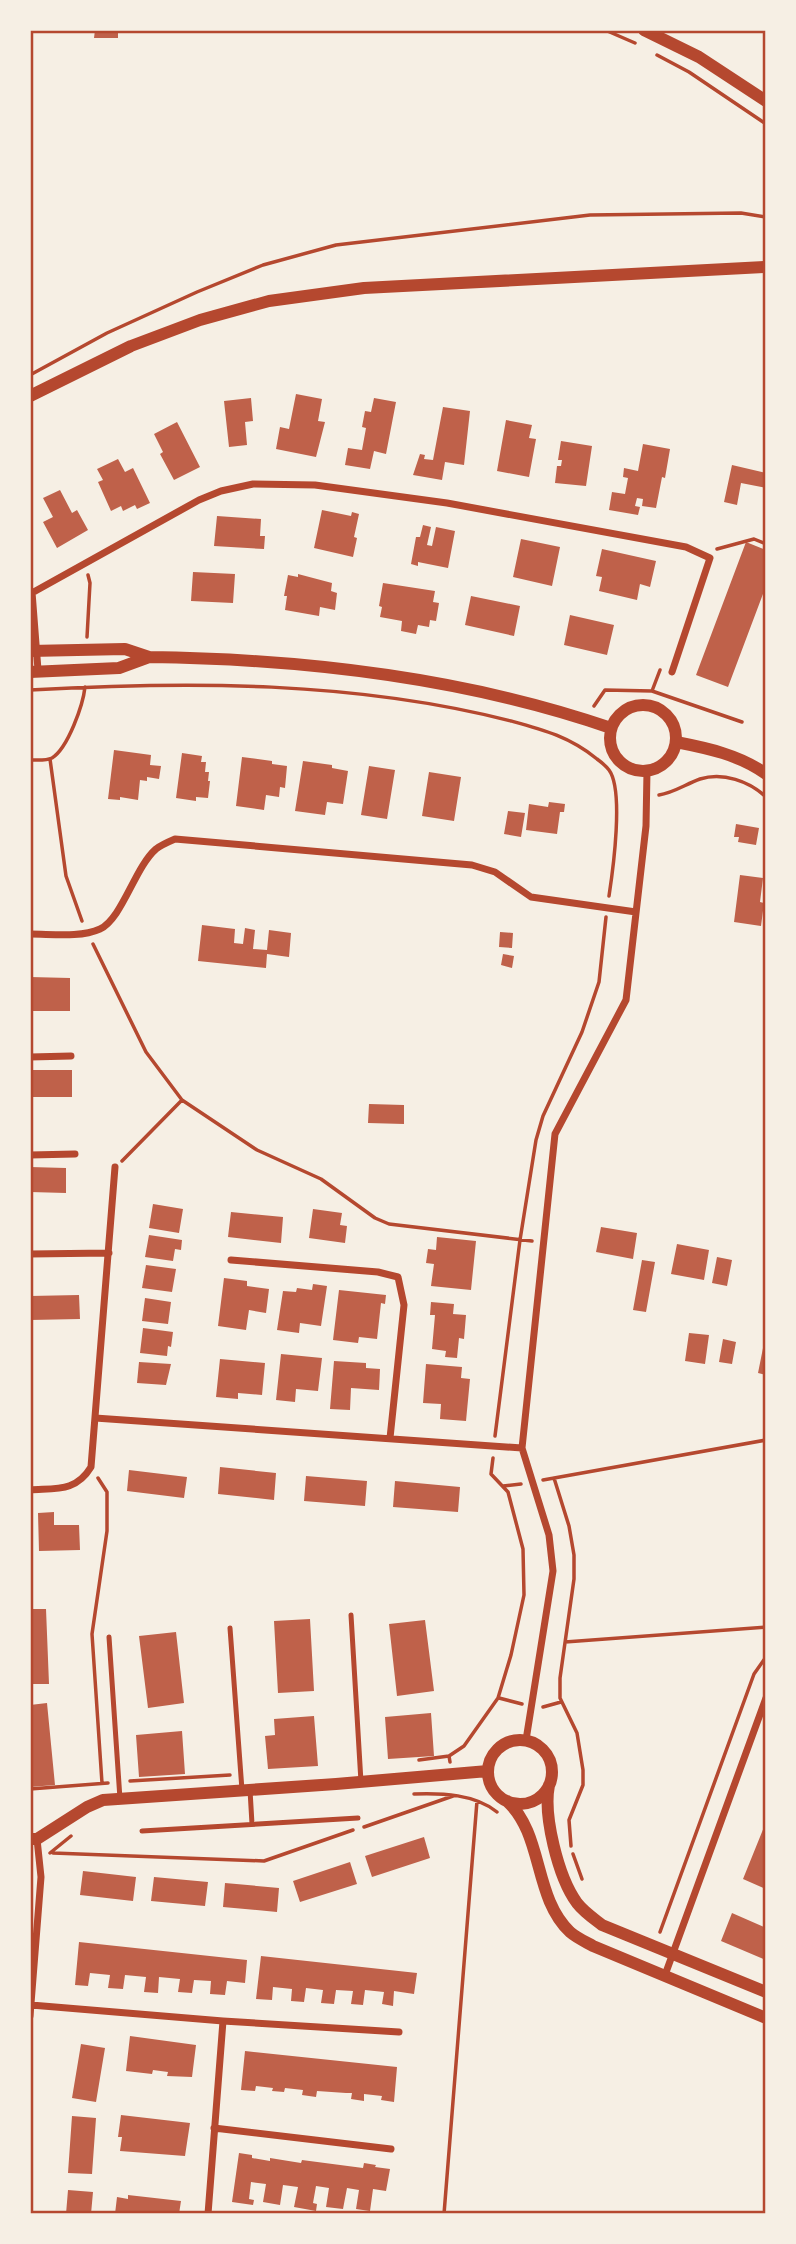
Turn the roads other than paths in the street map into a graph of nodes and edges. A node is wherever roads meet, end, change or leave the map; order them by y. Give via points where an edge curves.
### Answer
1 (644, 30) edge
2 (766, 101) edge
3 (766, 267) edge
4 (30, 396) edge
5 (31, 593) edge
6 (34, 651) edge
7 (149, 657) junction
8 (34, 671) edge
9 (672, 673) dead end
10 (611, 728) junction
11 (676, 742) junction
12 (647, 771) junction
13 (766, 775) edge
14 (636, 912) junction
15 (30, 934) edge
16 (71, 1056) dead end
17 (30, 1057) edge
18 (75, 1154) dead end
19 (30, 1155) edge
20 (115, 1167) road end
21 (108, 1253) junction
22 (30, 1254) edge
23 (230, 1260) dead end
24 (95, 1418) junction
25 (390, 1438) junction
26 (522, 1448) junction
27 (30, 1490) edge
28 (351, 1615) dead end
29 (230, 1628) dead end
30 (108, 1637) dead end
31 (766, 1698) edge
32 (526, 1740) junction
33 (488, 1771) junction
34 (361, 1783) junction
35 (550, 1785) junction
36 (246, 1790) junction
37 (120, 1798) junction
38 (507, 1801) junction
39 (358, 1818) dead end
40 (252, 1824) junction
41 (142, 1831) dead end
42 (33, 1839) edge
43 (673, 1953) junction
44 (665, 1975) junction
45 (766, 1992) edge
46 (31, 2006) edge
47 (30, 2015) edge
48 (766, 2018) edge
49 (223, 2021) junction
50 (399, 2032) dead end
51 (214, 2128) junction
52 (391, 2149) dead end
53 (208, 2214) edge

1 - 2 street via 699,57
3 - 4 street via 364,288 269,301 131,346
5 - 6 street
5 - 9 street via 221,491 253,484 315,485 447,503 701,553 710,558
6 - 7 street via 125,649
6 - 8 street
7 - 8 street via 119,668
7 - 10 street via 365,671 496,694
10 - 11 street via 624,710 655,707 671,721
10 - 12 street via 617,759 636,771
11 - 12 street via 663,764
11 - 13 street via 735,757
12 - 14 street
14 - 15 street via 531,897 495,872 472,865 174,839 156,849 143,864 103,928 87,933
14 - 26 street via 626,1000 555,1134
16 - 17 street
18 - 19 street
20 - 21 street
21 - 22 street
21 - 24 street
23 - 25 street via 398,1277 404,1305
24 - 25 street
24 - 27 street via 91,1467 83,1480 69,1487
25 - 26 street
26 - 32 street via 549,1535 553,1571
28 - 34 lane
29 - 36 lane
30 - 37 lane
31 - 43 street
32 - 33 street via 501,1746
32 - 35 street via 547,1754
33 - 34 street
33 - 38 street via 493,1789
34 - 36 street
35 - 38 street via 536,1800
35 - 43 street via 548,1818 575,1900 602,1925
36 - 37 street
36 - 40 lane
37 - 42 street via 95,1803
38 - 44 street via 519,1815 554,1909 569,1931 593,1946
39 - 40 lane
40 - 41 lane
42 - 46 street via 41,1877
43 - 44 street
43 - 45 street
44 - 48 street
46 - 47 street
46 - 49 street
49 - 50 street
49 - 51 street
51 - 52 street
51 - 53 street

